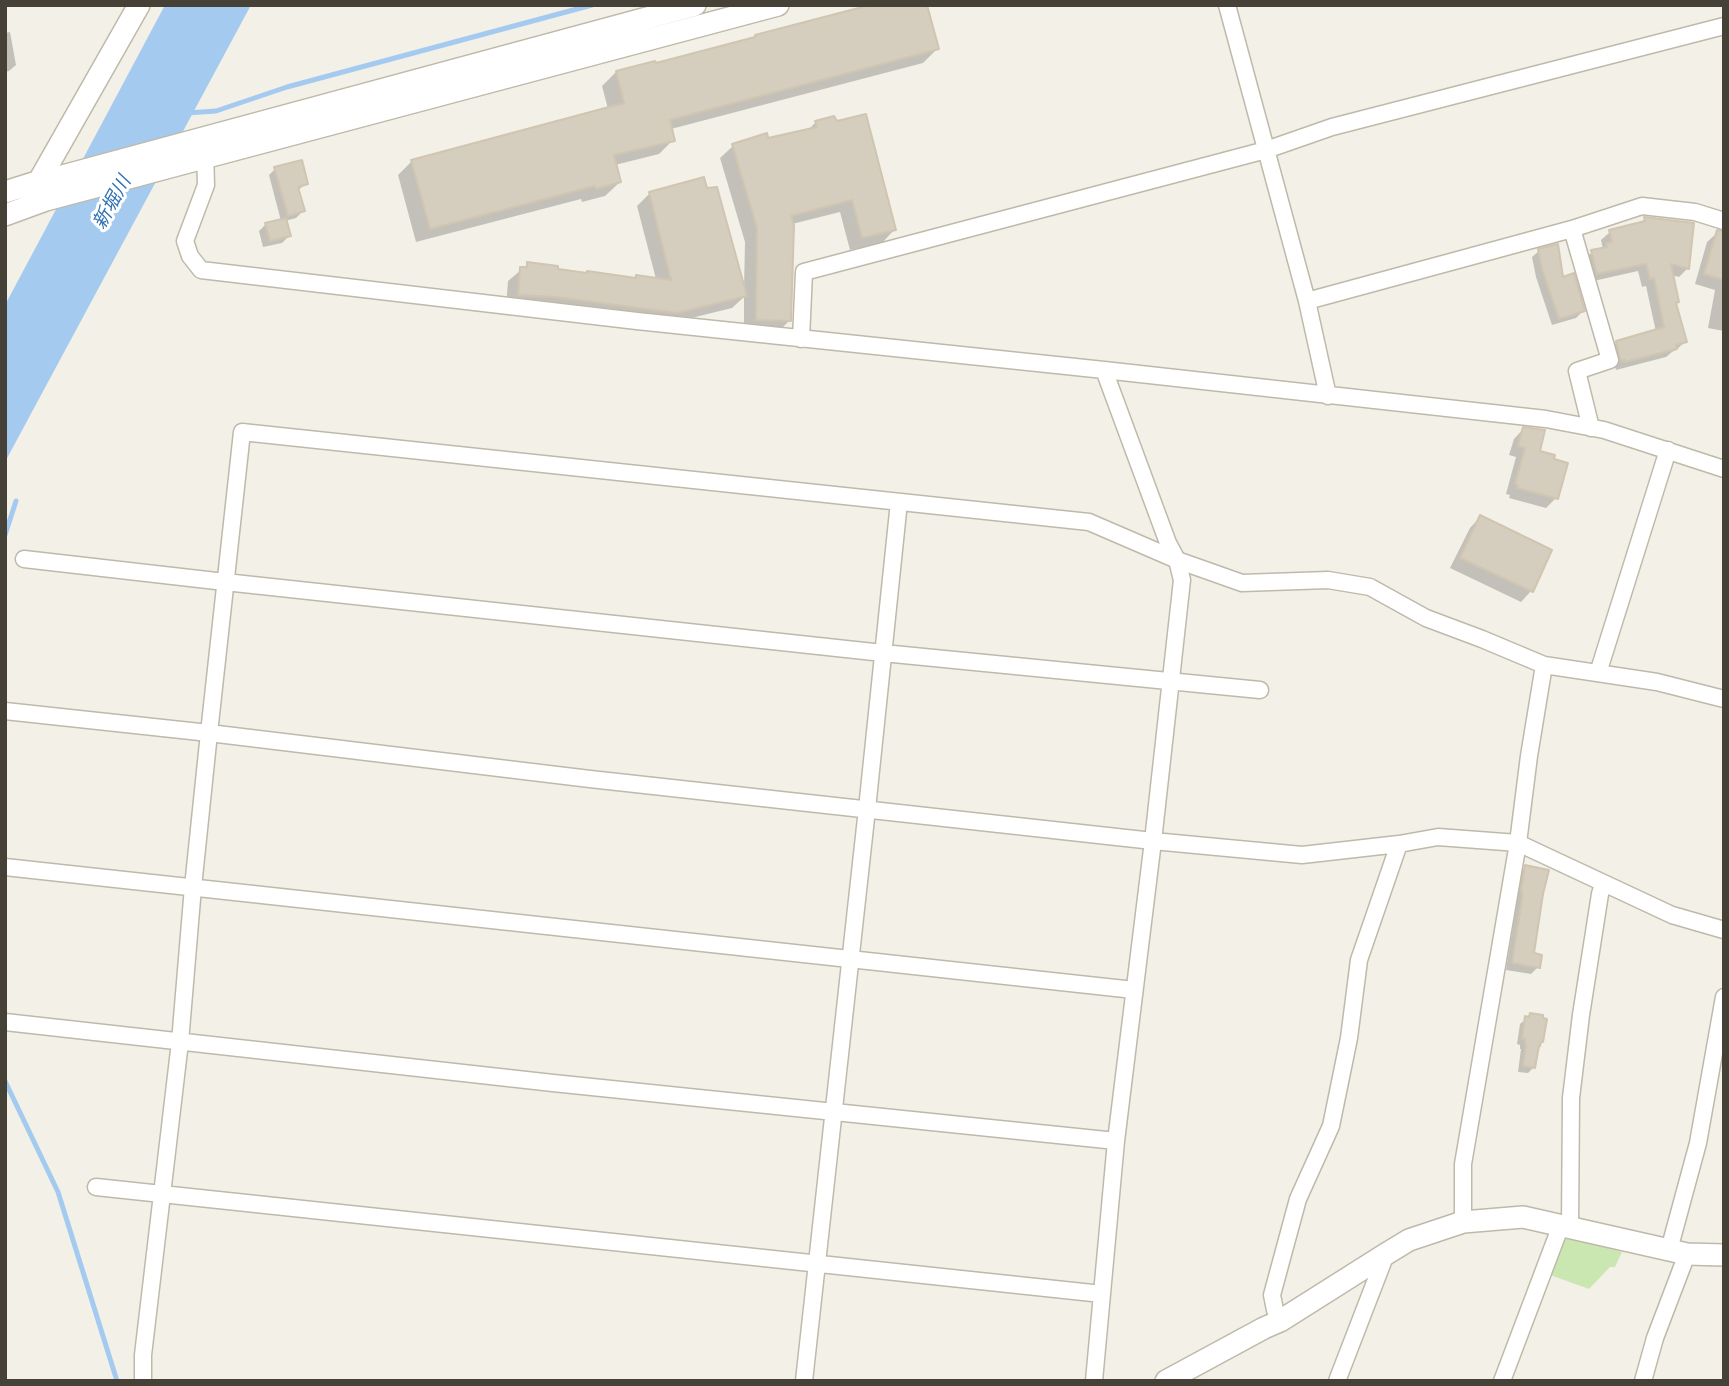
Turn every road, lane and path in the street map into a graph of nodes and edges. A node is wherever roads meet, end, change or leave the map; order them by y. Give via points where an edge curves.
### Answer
1 (139, 5) edge
2 (695, 5) edge
3 (778, 5) edge
4 (1227, 5) edge
5 (1724, 26) edge
6 (198, 146) junction
7 (1266, 150) junction
8 (48, 186) junction
9 (5, 192) edge
10 (15, 212) edge
11 (1724, 221) edge
12 (1572, 229) junction
13 (1307, 301) junction
14 (801, 339) junction
15 (1104, 370) junction
16 (1328, 396) junction
17 (1591, 428) junction
18 (1668, 450) junction
19 (1724, 468) edge
20 (899, 502) junction
21 (24, 559) dead end
22 (1177, 560) junction
23 (225, 582) junction
24 (883, 653) junction
25 (1544, 665) junction
26 (1598, 673) junction
27 (1171, 682) junction
28 (1260, 690) dead end
29 (1724, 699) edge
30 (5, 711) edge
31 (209, 733) junction
32 (867, 809) junction
33 (1153, 841) junction
34 (1518, 843) junction
35 (1399, 844) junction
36 (5, 867) edge
37 (1603, 884) junction
38 (193, 887) junction
39 (1724, 930) edge
40 (850, 959) junction
41 (1134, 990) junction
42 (1724, 997) edge
43 (5, 1022) edge
44 (180, 1041) junction
45 (833, 1112) junction
46 (1116, 1141) junction
47 (96, 1187) dead end
48 (161, 1193) junction
49 (1463, 1222) junction
50 (1565, 1226) junction
51 (1678, 1252) junction
52 (1386, 1254) junction
53 (1724, 1255) edge
54 (818, 1264) junction
55 (1102, 1294) junction
56 (1280, 1321) junction
57 (143, 1381) edge
58 (804, 1381) edge
59 (1094, 1381) edge
60 (1166, 1381) edge
61 (1337, 1381) edge
62 (1502, 1381) edge
63 (1643, 1381) edge

1 - 8 street
2 - 6 street
3 - 6 street
4 - 7 street
5 - 7 street via 1332,127
6 - 8 street
6 - 8 street via 173,167
6 - 14 street via 206,185 185,241 201,270
7 - 13 street
7 - 14 street via 804,272
8 - 9 street
8 - 10 street
11 - 12 street via 1695,212 1642,206
12 - 13 street
12 - 17 street via 1610,360 1577,371
13 - 16 street
14 - 15 street
15 - 16 street
15 - 22 street
16 - 17 street
17 - 18 street
18 - 19 street
18 - 26 street
20 - 22 street via 1089,522
20 - 23 street via 242,432
20 - 24 street
21 - 23 street
22 - 25 street via 1242,583 1328,580 1370,587 1426,618
22 - 27 street via 1182,580
23 - 24 street
23 - 31 street
24 - 27 street
24 - 32 street
25 - 26 street
25 - 34 street
26 - 29 street
27 - 28 street
27 - 33 street
30 - 31 street
31 - 32 street
31 - 38 street
32 - 33 street
32 - 40 street
33 - 35 street via 1302,855
33 - 41 street
34 - 35 street via 1438,837
34 - 37 street
34 - 49 street via 1463,1164
35 - 56 street via 1359,960 1331,1126 1298,1199 1272,1295
36 - 38 street
37 - 39 street via 1672,915
37 - 50 street via 1581,1015
38 - 40 street
38 - 44 street
40 - 41 street
40 - 45 street
41 - 46 street
42 - 51 street
43 - 44 street
44 - 45 street
44 - 48 street
45 - 46 street
45 - 54 street
46 - 55 street
47 - 48 street
48 - 54 street
48 - 57 street
49 - 50 street via 1523,1217
49 - 52 street via 1409,1240
50 - 51 street
50 - 62 street
51 - 53 street
51 - 63 street
52 - 56 street
52 - 61 street
54 - 55 street
54 - 58 street
55 - 59 street
56 - 60 street

